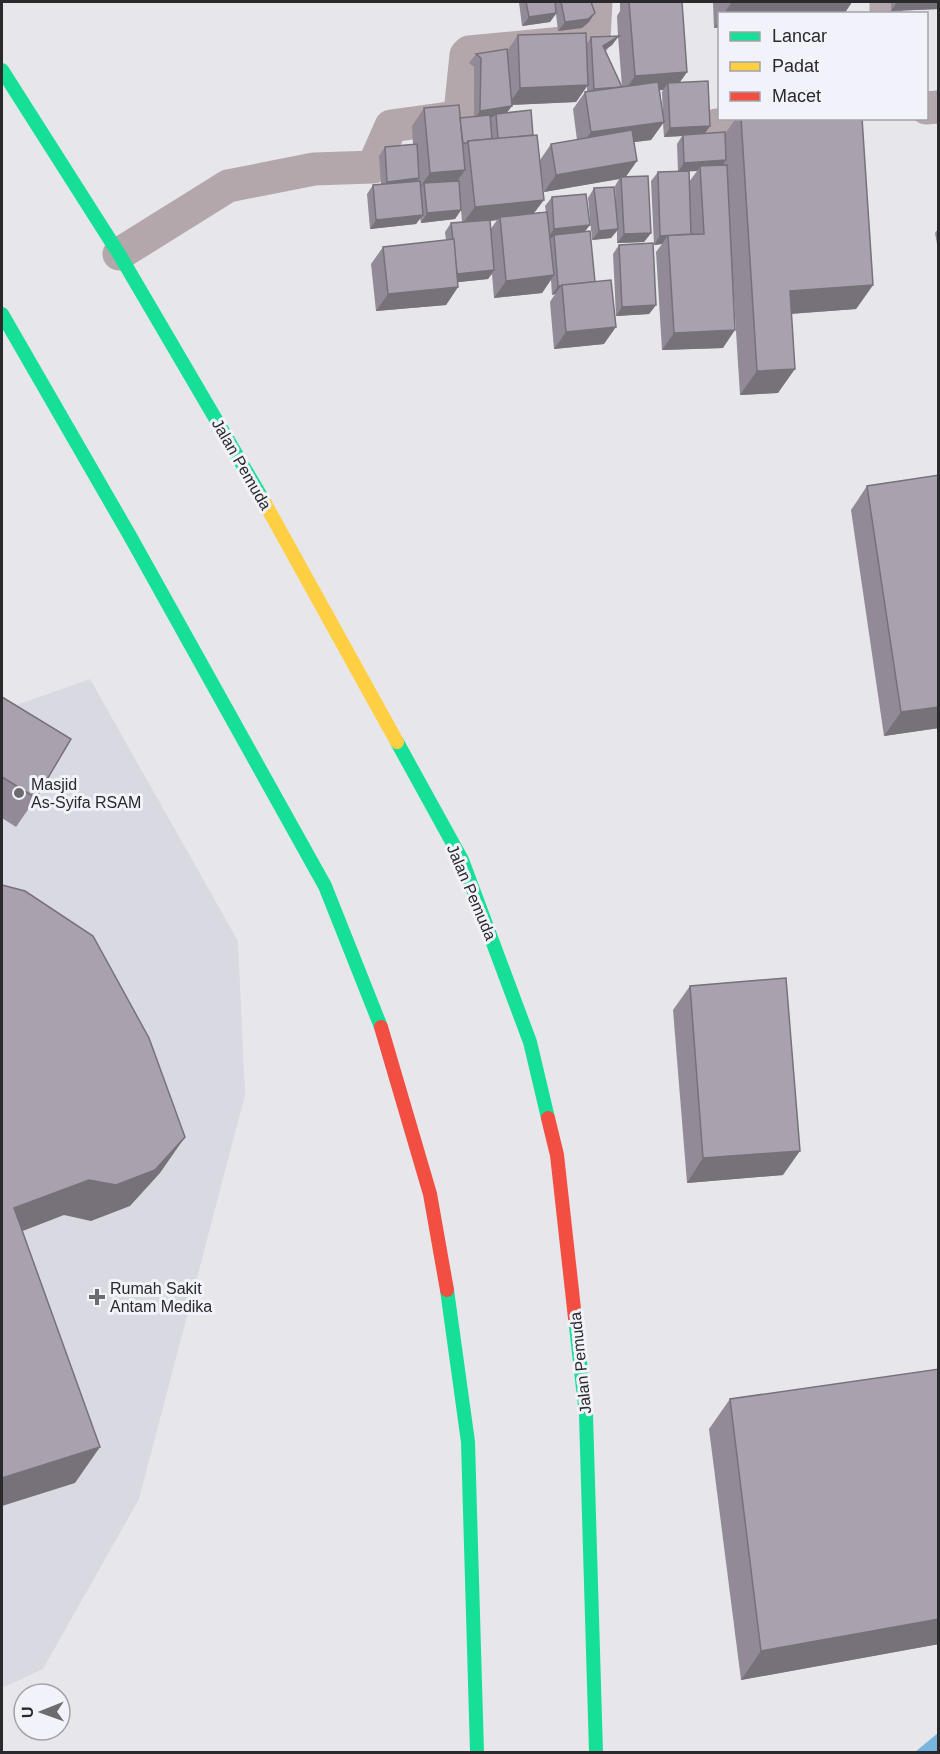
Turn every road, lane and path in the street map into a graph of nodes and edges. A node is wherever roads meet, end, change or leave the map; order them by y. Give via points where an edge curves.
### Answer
1 (596, 2) edge
2 (2, 70) edge
3 (769, 120) edge
4 (717, 125) dead end
5 (119, 254) junction
6 (2, 314) edge
7 (477, 1752) edge
8 (596, 1752) edge

1 - 5 street via 594,40 469,52 460,113 456,117 391,126 373,167 314,169 228,186
2 - 5 main road, Jalan Pemuda
3 - 4 street
5 - 8 main road, Jalan Pemuda via 273,516 462,861 530,1042 557,1155 586,1415
6 - 7 main road via 320,876 382,1030 430,1194 468,1442

